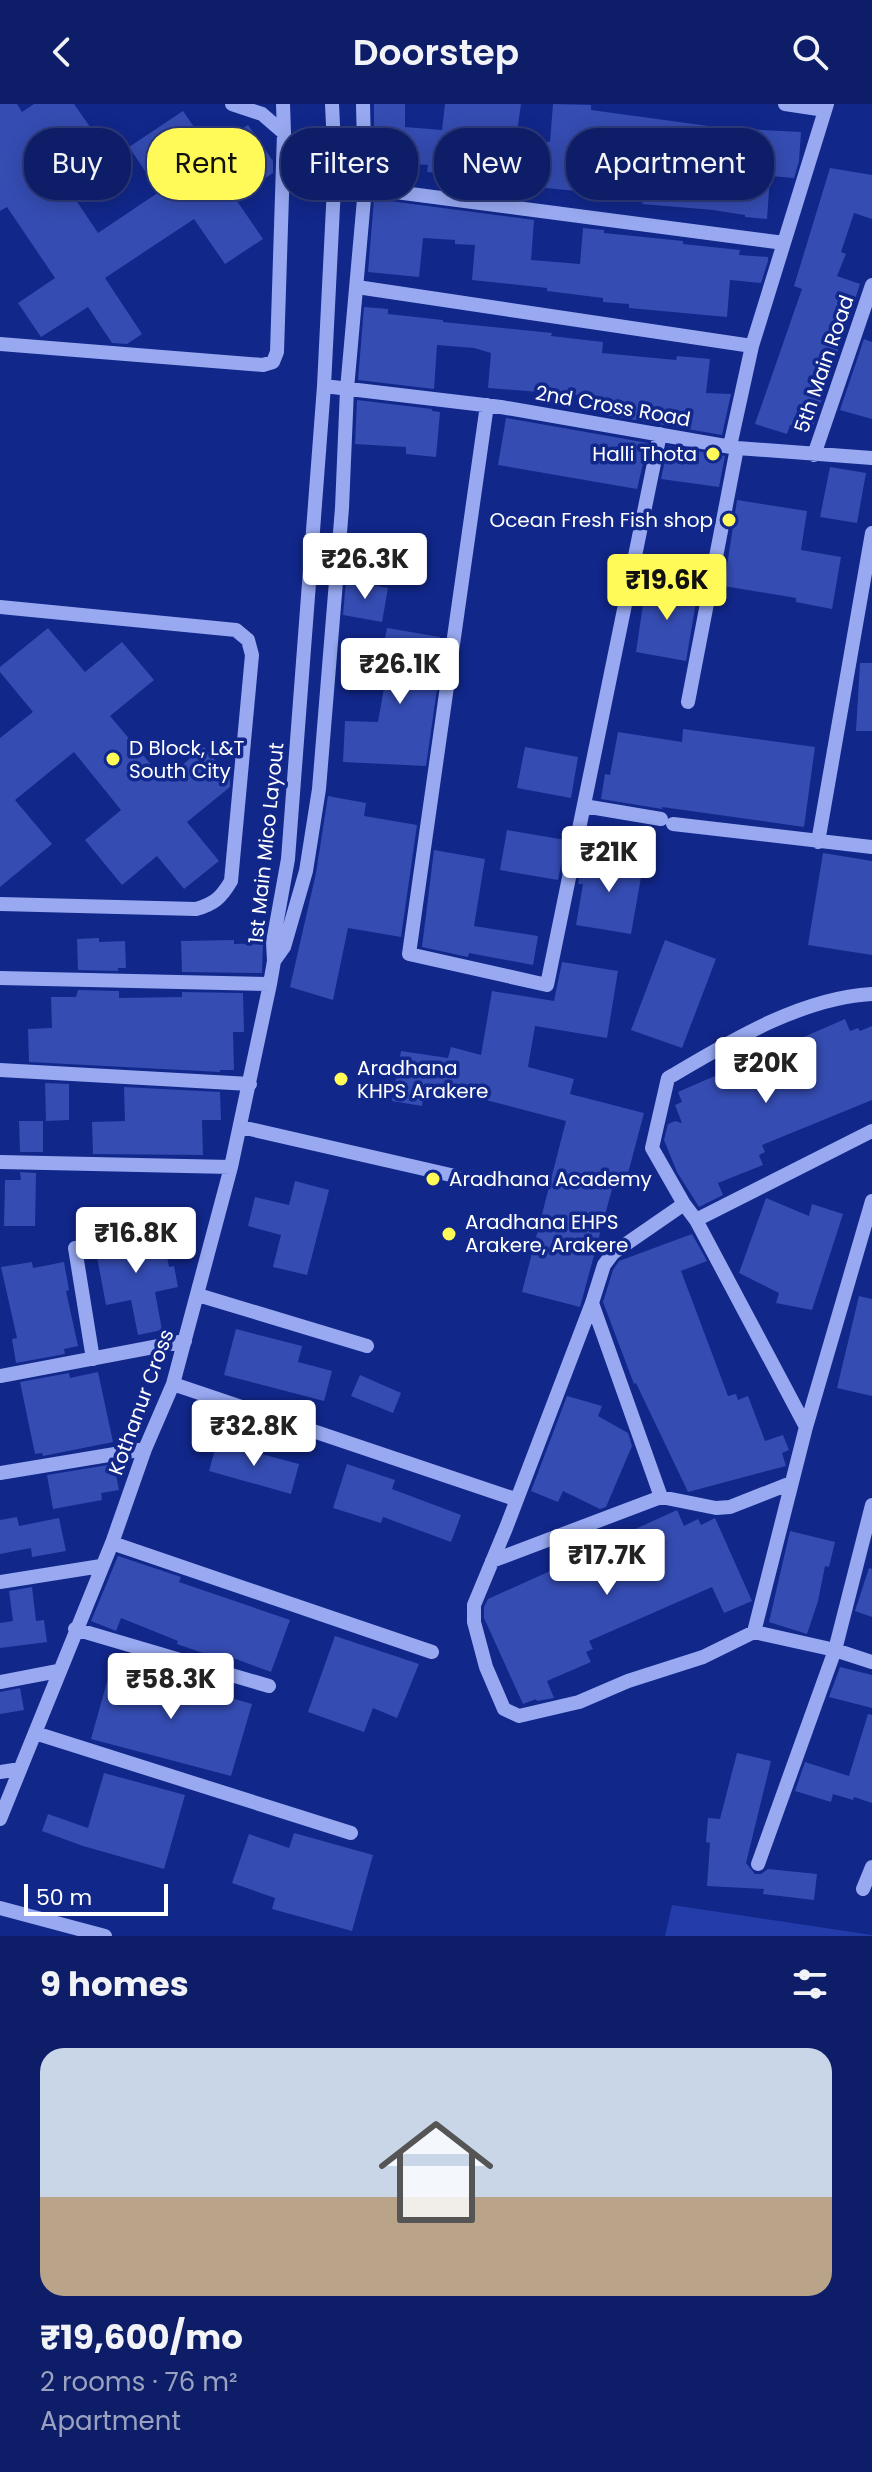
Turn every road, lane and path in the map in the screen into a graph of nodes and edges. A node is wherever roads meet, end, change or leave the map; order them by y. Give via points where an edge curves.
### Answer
1 (232, 104) edge
2 (283, 104) edge
3 (332, 104) edge
4 (363, 104) edge
5 (785, 104) edge
6 (826, 107) edge
7 (284, 128) edge
8 (364, 128) edge
9 (281, 130) edge
10 (418, 195) edge
11 (282, 200) edge
12 (364, 200) edge
13 (784, 243) junction
14 (872, 285) edge
15 (357, 287) junction
16 (0, 344) edge
17 (752, 346) junction
18 (324, 386) junction
19 (347, 389) junction
20 (487, 405) junction
21 (660, 434) junction
22 (734, 447) junction
23 (814, 455) junction
24 (872, 458) edge
25 (872, 533) edge
26 (0, 607) edge
27 (688, 702) dead end
28 (584, 806) junction
29 (818, 842) junction
30 (872, 847) edge
31 (0, 904) edge
32 (274, 961) junction
33 (0, 978) edge
34 (270, 984) junction
35 (872, 994) edge
36 (0, 1070) edge
37 (250, 1084) junction
38 (241, 1127) junction
39 (872, 1131) edge
40 (0, 1162) edge
41 (231, 1167) junction
42 (455, 1176) dead end
43 (872, 1201) edge
44 (684, 1204) junction
45 (696, 1220) junction
46 (75, 1248) dead end
47 (198, 1295) junction
48 (592, 1303) junction
49 (185, 1341) junction
50 (367, 1346) dead end
51 (93, 1359) junction
52 (0, 1376) edge
53 (173, 1384) junction
54 (806, 1427) junction
55 (145, 1449) junction
56 (0, 1473) edge
57 (791, 1483) junction
58 (661, 1497) junction
59 (515, 1499) junction
60 (872, 1505) edge
61 (112, 1543) junction
62 (492, 1561) junction
63 (101, 1566) junction
64 (0, 1582) edge
65 (75, 1629) junction
66 (754, 1632) junction
67 (835, 1650) junction
68 (432, 1652) dead end
69 (872, 1662) edge
70 (58, 1671) junction
71 (0, 1682) edge
72 (269, 1686) dead end
73 (35, 1733) junction
74 (20, 1769) junction
75 (0, 1772) edge
76 (0, 1819) edge
77 (351, 1833) dead end
78 (758, 1864) dead end
79 (872, 1867) edge
80 (863, 1889) dead end
81 (0, 1908) edge
82 (105, 1936) edge

1 - 9 street via 262,114
2 - 7 street
3 - 18 street, 1st Main Mico Layout via 335,167
4 - 8 street, 1st Main Mico Layout
5 - 6 street
6 - 13 street
10 - 13 street
11 - 16 street via 273,362
12 - 15 street, 1st Main Mico Layout
13 - 17 street
14 - 23 street, 5th Main Road
15 - 17 street
15 - 19 street, 1st Main Mico Layout
17 - 22 street
18 - 19 street, 2nd Cross Road
18 - 32 street, 1st Main Mico Layout via 288,859
19 - 20 street, 2nd Cross Road
19 - 32 street, 1st Main Mico Layout via 319,789 306,871 284,947
20 - 21 street, 2nd Cross Road
20 - 28 street via 409,954 547,985
21 - 22 street, 2nd Cross Road
21 - 28 street
22 - 23 street, 2nd Cross Road
22 - 27 street
23 - 24 street, 2nd Cross Road
25 - 29 street
26 - 31 street via 236,630 248,640 252,655 231,881 223,895 196,909
28 - 29 street
29 - 30 street
32 - 34 street, Kothanur Cross
33 - 34 street
34 - 37 street, Kothanur Cross
35 - 44 street via 788,1015 668,1078 652,1148
36 - 37 street
37 - 38 street, Kothanur Cross
38 - 41 street, Kothanur Cross
38 - 42 street
39 - 45 street
40 - 41 street
41 - 47 street, Kothanur Cross
43 - 54 street
44 - 45 street
44 - 48 street via 613,1253
45 - 54 street
46 - 51 street
47 - 49 street, Kothanur Cross
47 - 50 street
48 - 58 street
48 - 59 street
49 - 51 street
49 - 53 street, Kothanur Cross
51 - 52 street
53 - 55 street, Kothanur Cross
53 - 59 street
54 - 57 street
55 - 56 street
55 - 61 street, Kothanur Cross
57 - 58 street via 730,1507
57 - 66 street
58 - 62 street
59 - 62 street
60 - 67 street
61 - 63 street, Kothanur Cross
61 - 68 street
62 - 66 street via 474,1605 474,1622 504,1709 519,1716 579,1702 703,1657
63 - 64 street
63 - 65 street, Kothanur Cross
65 - 70 street, Kothanur Cross
65 - 72 street
66 - 67 street
67 - 69 street
67 - 78 street
70 - 71 street
70 - 73 street, Kothanur Cross
73 - 74 street, Kothanur Cross
73 - 77 street
74 - 75 street
74 - 76 street, Kothanur Cross
79 - 80 street
81 - 82 street

